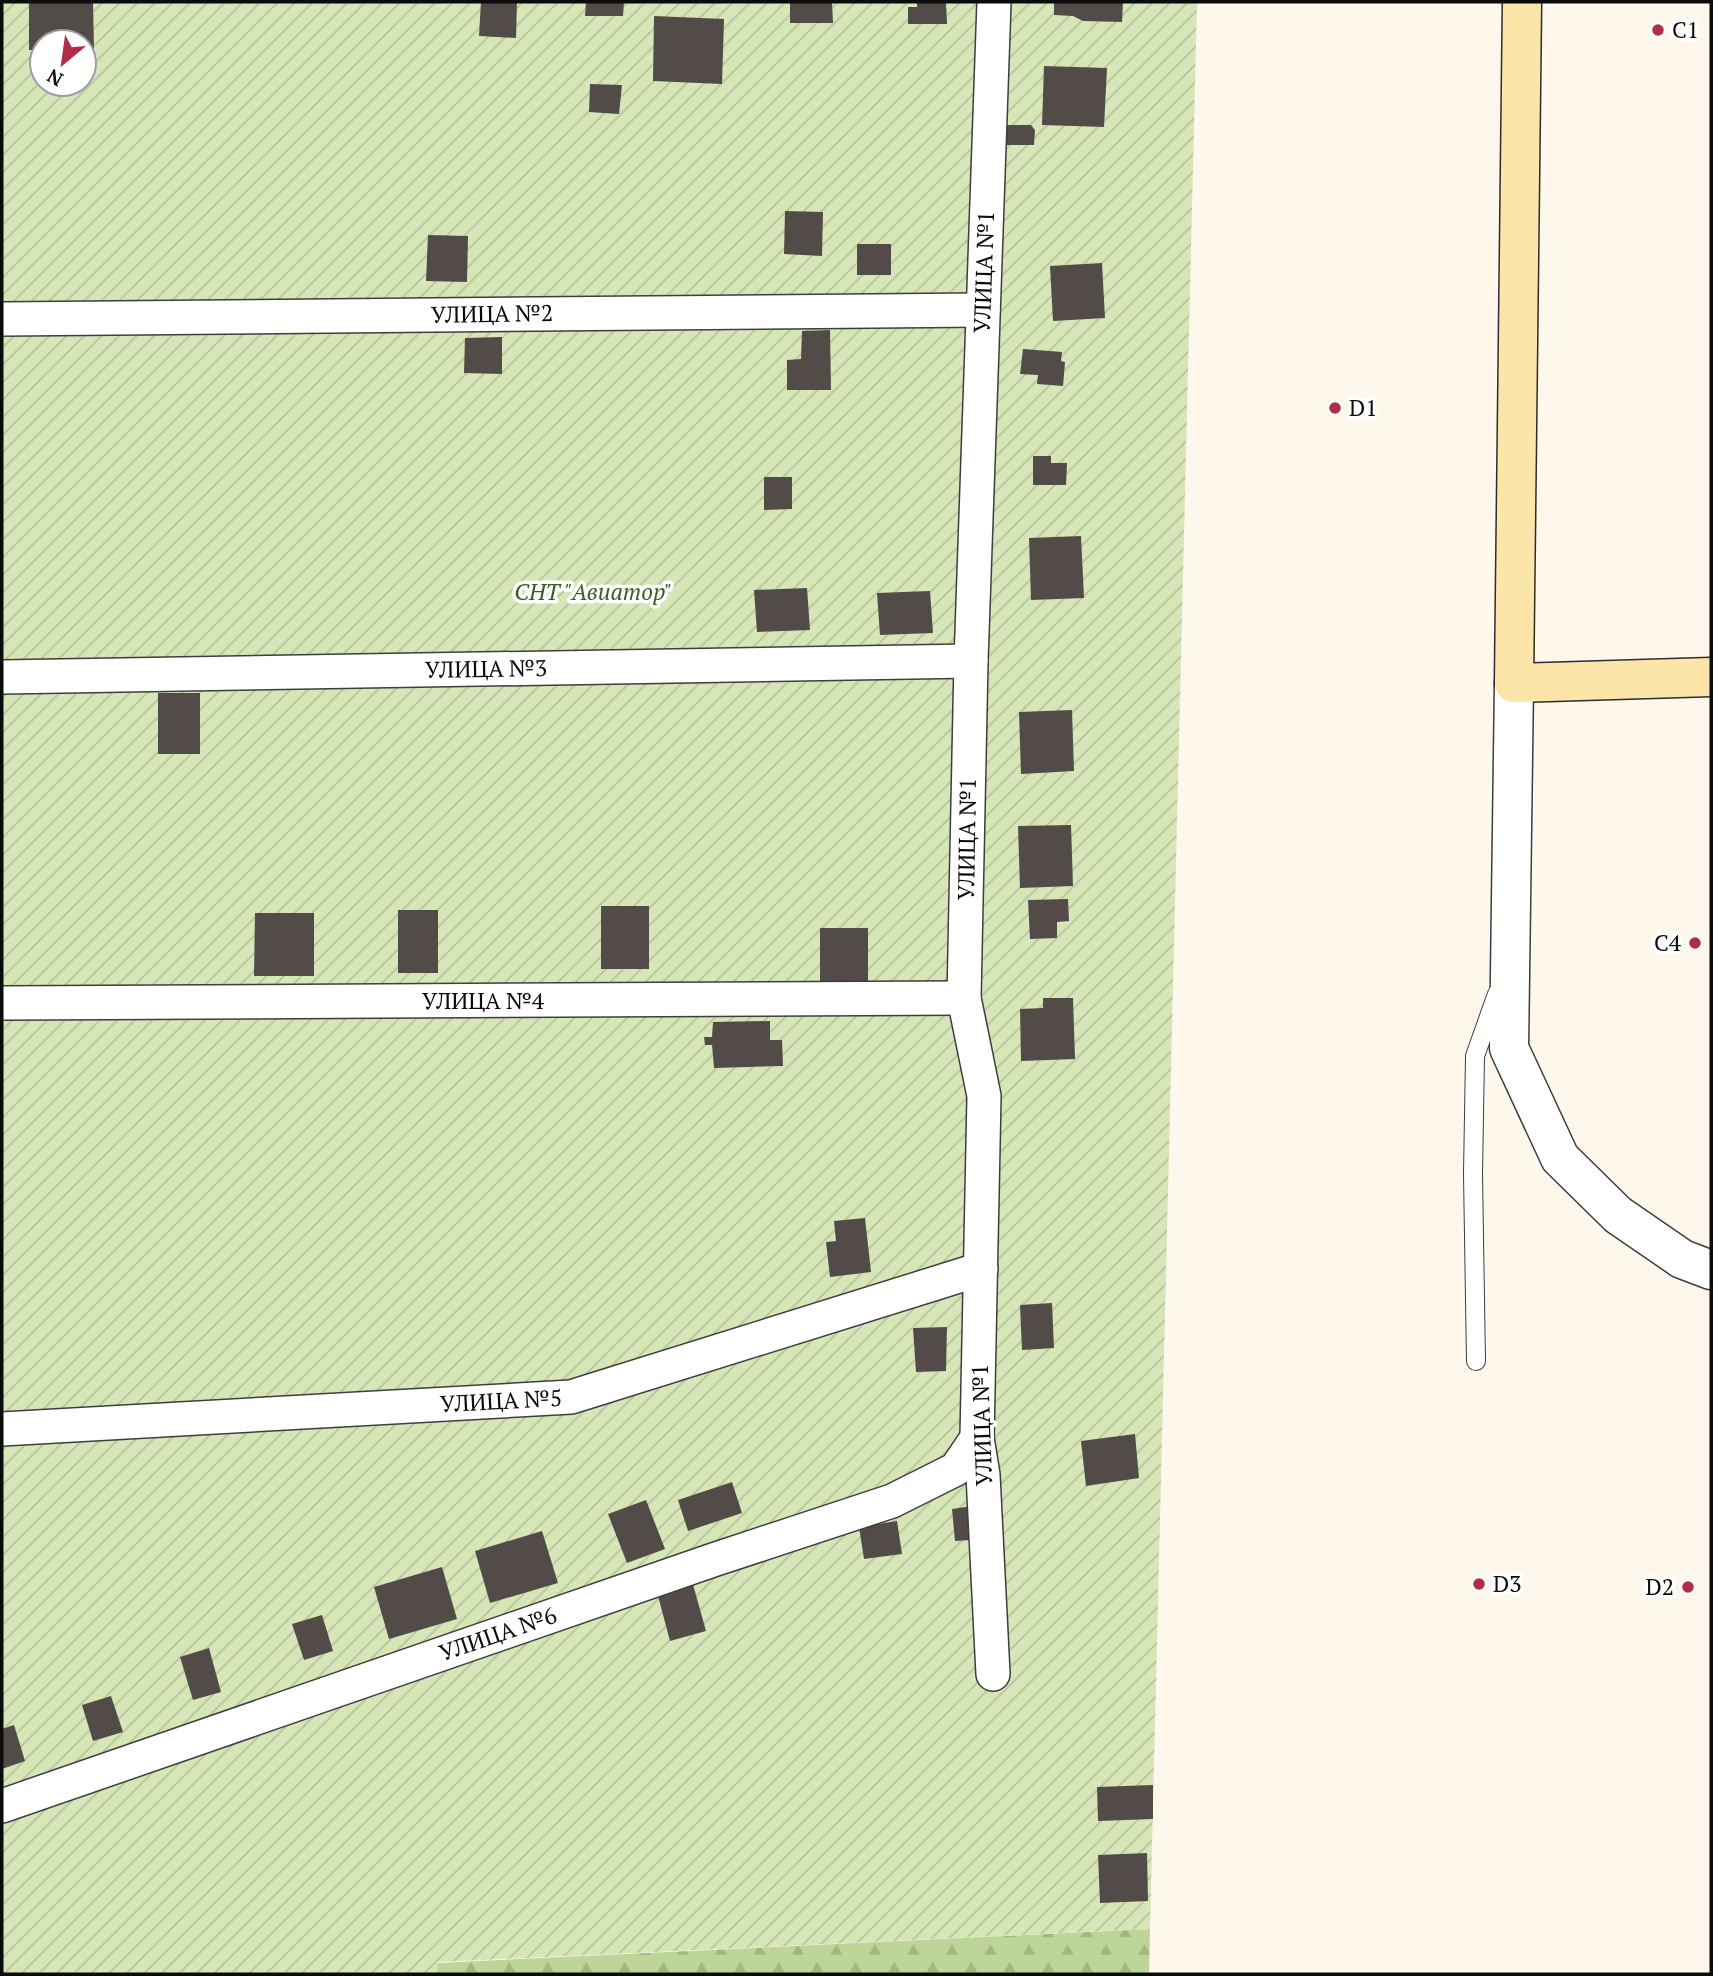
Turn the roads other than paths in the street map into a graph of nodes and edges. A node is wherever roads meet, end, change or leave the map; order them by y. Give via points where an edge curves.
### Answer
1 (994, 2) edge
2 (1522, 2) edge
3 (983, 310) junction
4 (2, 319) edge
5 (971, 661) junction
6 (2, 677) edge
7 (1711, 677) edge
8 (1514, 684) junction
9 (1511, 958) junction
10 (964, 998) junction
11 (2, 1003) edge
12 (981, 1269) junction
13 (1711, 1270) edge
14 (1476, 1361) dead end
15 (2, 1429) edge
16 (977, 1438) junction
17 (993, 1674) dead end
18 (2, 1806) edge

1 - 3 street, УЛИЦА №1
2 - 8 main road
3 - 4 street, УЛИЦА №2
3 - 5 street, УЛИЦА №1
5 - 6 street, УЛИЦА №3
5 - 10 street, УЛИЦА №1
7 - 8 main road
8 - 9 street
9 - 13 street via 1509,1048 1560,1158 1618,1215 1682,1259
9 - 14 lane via 1475,1056
10 - 11 street, УЛИЦА №4
10 - 12 street, УЛИЦА №1 via 984,1096
12 - 15 street, УЛИЦА №5 via 571,1397
12 - 16 street, УЛИЦА №1
16 - 17 street, УЛИЦА №1
16 - 18 street, УЛИЦА №6 via 956,1469 892,1501

